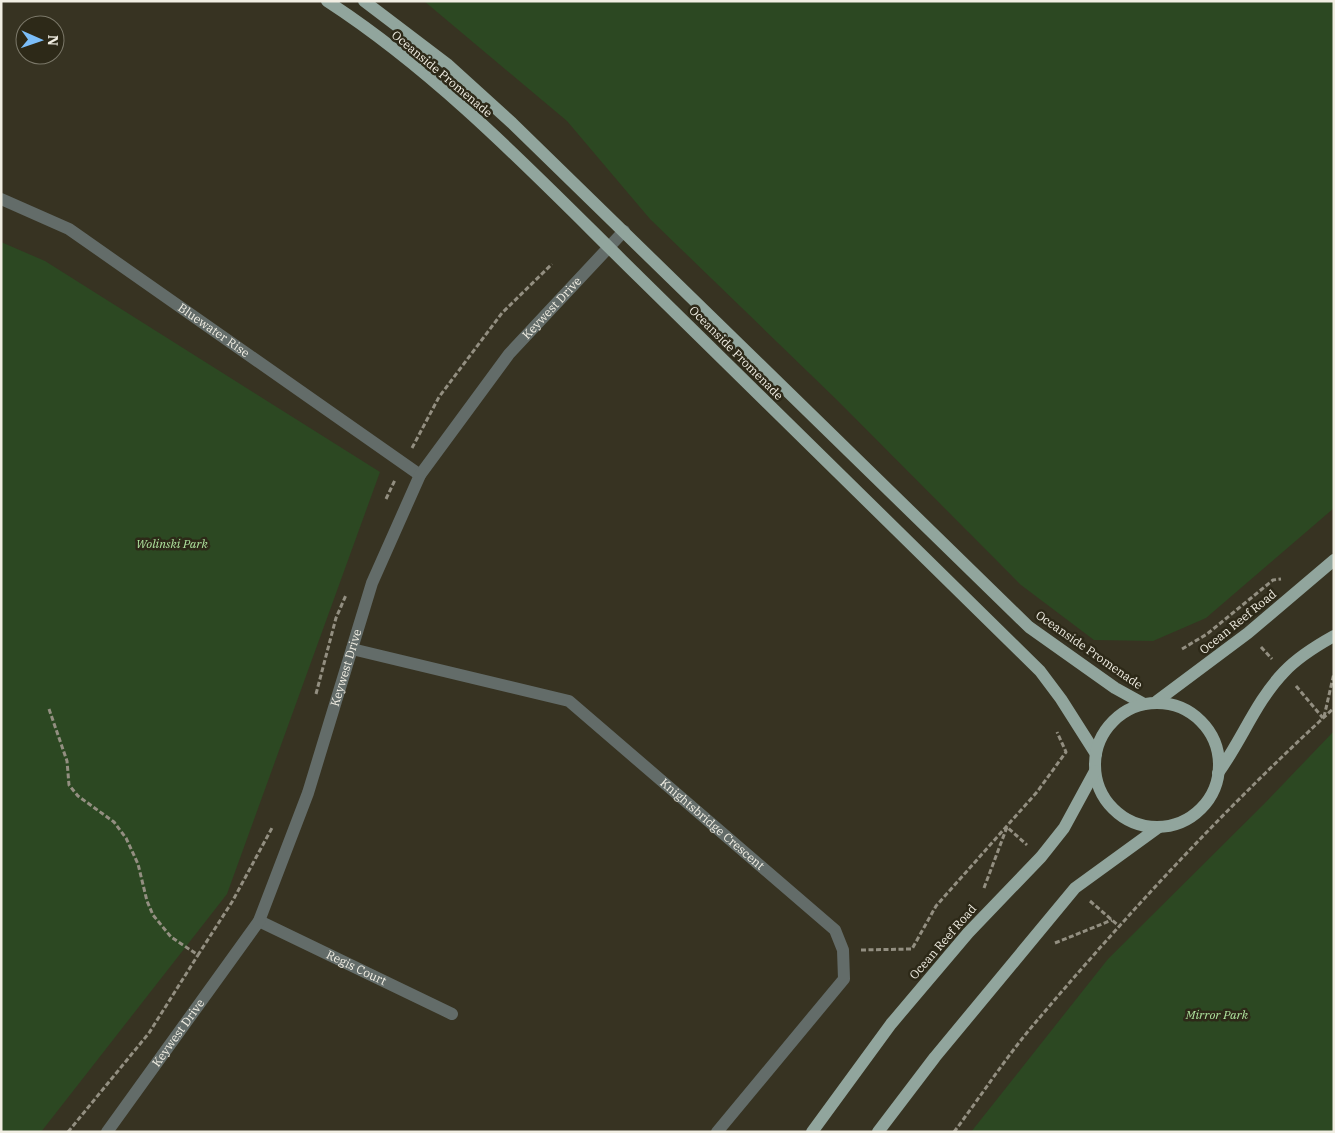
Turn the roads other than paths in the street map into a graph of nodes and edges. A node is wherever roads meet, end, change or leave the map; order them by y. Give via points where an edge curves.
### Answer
1 (327, 1) edge
2 (364, 1) edge
3 (1, 199) edge
4 (624, 231) junction
5 (609, 248) junction
6 (420, 475) junction
7 (1334, 560) edge
8 (1334, 636) edge
9 (352, 649) junction
10 (1157, 701) junction
11 (1144, 704) junction
12 (1096, 754) junction
13 (1095, 771) junction
14 (1218, 773) junction
15 (1159, 828) junction
16 (259, 921) junction
17 (452, 1014) dead end
18 (108, 1132) edge
19 (717, 1132) edge
20 (812, 1132) edge
21 (878, 1132) edge

1 - 5 main road, Oceanside Promenade via 452,96
2 - 4 main road, Oceanside Promenade via 448,64
3 - 6 street, Bluewater Rise via 69,229
4 - 5 street, Keywest Drive
4 - 11 main road, Oceanside Promenade via 1029,627 1115,688
5 - 6 street, Keywest Drive via 509,354
5 - 12 main road, Oceanside Promenade via 1040,672
6 - 9 street, Keywest Drive via 372,583
7 - 10 main road, Ocean Reef Road via 1248,633
8 - 14 main road via 1284,671 1265,695
9 - 16 street, Keywest Drive via 308,793
9 - 19 street, Knightsbridge Crescent via 569,701 835,930 843,950 844,979
10 - 11 main road
10 - 14 main road via 1190,712 1207,728 1217,749
11 - 12 main road via 1130,708 1110,724
12 - 13 main road
13 - 15 main road via 1104,798 1117,813 1134,823
13 - 20 main road, Ocean Reef Road via 1064,828 891,1024
14 - 15 main road via 1216,786 1201,809 1179,824
15 - 21 main road via 1075,888 934,1057
16 - 17 street, Regis Court
16 - 18 street, Keywest Drive

